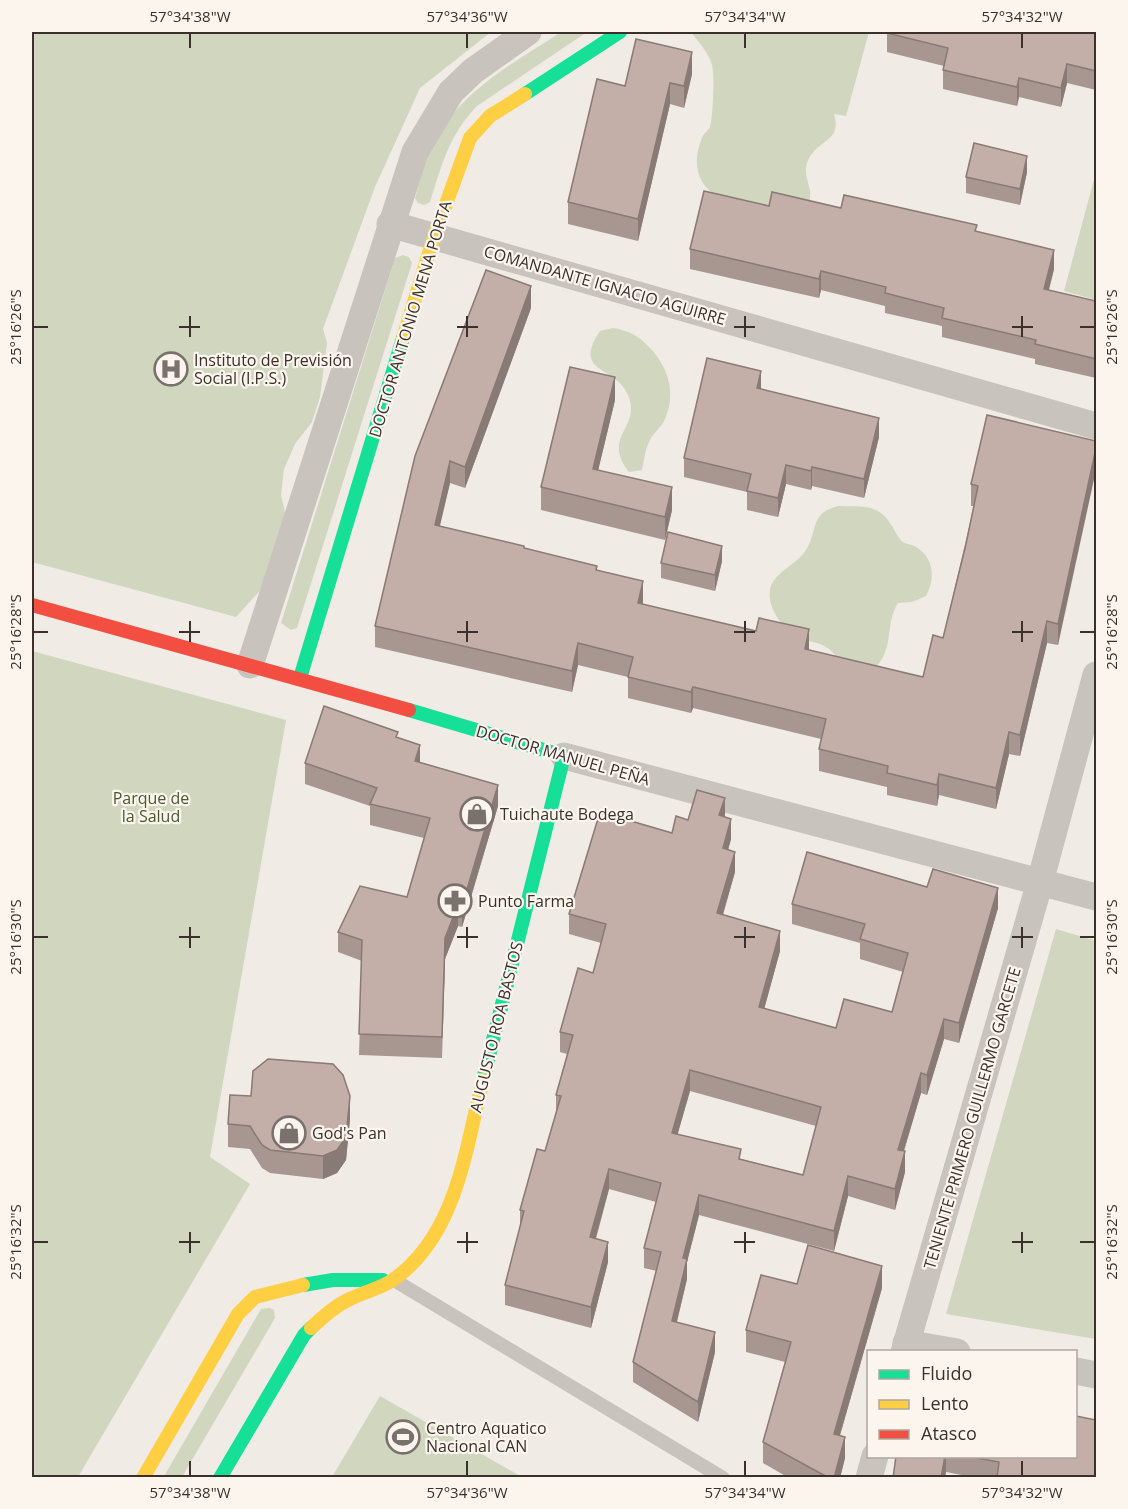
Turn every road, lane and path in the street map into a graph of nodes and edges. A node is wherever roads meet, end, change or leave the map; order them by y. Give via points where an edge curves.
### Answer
1 (528, 32) edge
2 (620, 32) edge
3 (390, 224) junction
4 (434, 237) junction
5 (1096, 426) edge
6 (32, 605) edge
7 (250, 665) junction
8 (1096, 675) edge
9 (300, 678) junction
10 (564, 756) junction
11 (1040, 882) junction
12 (1096, 897) edge
13 (394, 1280) junction
14 (905, 1347) edge
15 (936, 1350) edge
16 (1077, 1371) edge
17 (1096, 1375) edge
18 (874, 1458) edge
19 (142, 1478) edge
20 (220, 1478) edge
21 (723, 1478) edge
22 (869, 1478) edge

1 - 3 street via 473,71 435,114 415,152
2 - 4 street, DOCTOR ANTONIO MENA PORTA via 490,116 470,138
3 - 4 street, COMANDANTE IGNACIO AGUIRRE
3 - 7 street
4 - 5 street, COMANDANTE IGNACIO AGUIRRE
4 - 9 street, DOCTOR ANTONIO MENA PORTA
6 - 7 street, DOCTOR MANUEL PEÑA
7 - 9 street, DOCTOR MANUEL PEÑA
8 - 11 street, TENIENTE PRIMERO GUILLERMO GARCETE
9 - 10 street, DOCTOR MANUEL PEÑA
10 - 11 street, DOCTOR MANUEL PEÑA
10 - 13 street, AUGUSTO ROA BASTOS via 452,1202 421,1255
11 - 12 street, DOCTOR MANUEL PEÑA
11 - 14 street, TENIENTE PRIMERO GUILLERMO GARCETE
13 - 19 street via 333,1280 255,1297 238,1314
13 - 20 street, AUGUSTO ROA BASTOS via 349,1300 304,1335
13 - 21 lane
14 - 15 street
16 - 17 street
18 - 22 street

